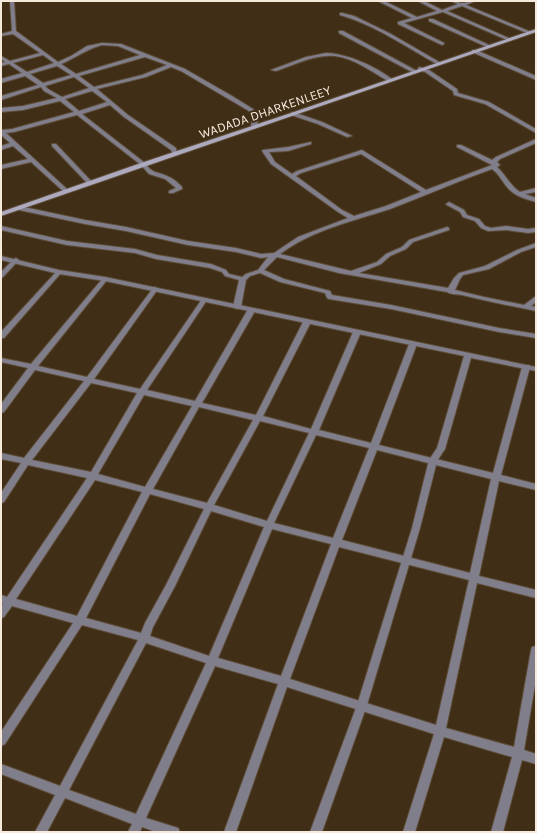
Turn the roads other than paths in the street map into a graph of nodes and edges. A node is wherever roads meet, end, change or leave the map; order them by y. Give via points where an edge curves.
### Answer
1 (12, 1) edge
2 (380, 1) edge
3 (420, 1) edge
4 (453, 1) edge
5 (474, 1) edge
6 (463, 4) junction
7 (442, 11) junction
8 (342, 14) dead end
9 (416, 18) junction
10 (430, 20) dead end
11 (534, 31) edge
12 (14, 32) junction
13 (342, 32) dead end
14 (1, 35) edge
15 (510, 39) junction
16 (442, 44) dead end
17 (489, 46) junction
18 (474, 51) junction
19 (42, 54) junction
20 (146, 55) junction
21 (1, 57) edge
22 (9, 63) junction
23 (439, 63) junction
24 (57, 64) junction
25 (1, 65) edge
26 (170, 66) junction
27 (274, 70) dead end
28 (417, 70) junction
29 (26, 74) junction
30 (76, 76) junction
31 (536, 78) edge
32 (390, 80) junction
33 (1, 81) edge
34 (42, 85) junction
35 (94, 89) junction
36 (1, 98) edge
37 (61, 99) junction
38 (111, 103) junction
39 (14, 109) junction
40 (1, 110) edge
41 (78, 113) junction
42 (1, 114) edge
43 (293, 114) junction
44 (254, 127) junction
45 (536, 131) edge
46 (1, 132) edge
47 (350, 136) dead end
48 (536, 141) edge
49 (309, 143) dead end
50 (14, 144) junction
51 (54, 145) dead end
52 (459, 146) dead end
53 (1, 148) edge
54 (175, 154) junction
55 (32, 160) junction
56 (143, 164) junction
57 (495, 166) junction
58 (1, 167) edge
59 (292, 176) junction
60 (90, 183) junction
61 (536, 190) edge
62 (66, 191) junction
63 (171, 192) dead end
64 (425, 192) junction
65 (519, 194) junction
66 (536, 200) edge
67 (449, 204) dead end
68 (19, 208) junction
69 (1, 214) edge
70 (353, 218) junction
71 (1, 228) edge
72 (447, 230) dead end
73 (536, 230) edge
74 (536, 245) edge
75 (275, 255) junction
76 (1, 258) edge
77 (16, 260) junction
78 (59, 272) junction
79 (260, 272) junction
80 (352, 274) junction
81 (1, 276) edge
82 (105, 279) junction
83 (243, 279) junction
84 (155, 290) junction
85 (450, 292) junction
86 (536, 298) edge
87 (204, 300) junction
88 (525, 307) junction
89 (237, 308) junction
90 (536, 309) edge
91 (251, 310) junction
92 (307, 322) junction
93 (357, 332) junction
94 (1, 336) edge
95 (536, 336) edge
96 (413, 344) junction
97 (468, 355) junction
98 (1, 360) edge
99 (33, 367) junction
100 (526, 367) junction
101 (536, 369) edge
102 (90, 379) junction
103 (142, 392) junction
104 (196, 405) junction
105 (1, 410) edge
106 (258, 418) junction
107 (314, 432) junction
108 (374, 446) junction
109 (1, 456) edge
110 (433, 460) junction
111 (26, 462) junction
112 (93, 476) junction
113 (496, 477) junction
114 (536, 487) edge
115 (148, 490) junction
116 (1, 500) edge
117 (209, 507) junction
118 (269, 524) junction
119 (335, 542) junction
120 (406, 559) junction
121 (474, 578) junction
122 (536, 594) edge
123 (5, 601) edge
124 (1, 614) edge
125 (80, 620) junction
126 (144, 638) junction
127 (536, 650) edge
128 (212, 661) junction
129 (284, 681) junction
130 (362, 704) junction
131 (440, 731) junction
132 (1, 741) edge
133 (518, 753) junction
134 (536, 759) edge
135 (1, 769) edge
136 (61, 792) junction
137 (136, 827) edge
138 (41, 832) edge
139 (174, 832) edge
140 (230, 832) edge
141 (316, 832) edge
142 (409, 832) edge
143 (497, 832) edge

1 - 12 street
2 - 9 street
3 - 7 street
4 - 6 street
5 - 6 street
6 - 7 street
6 - 11 street
7 - 9 street
7 - 15 street
8 - 23 street via 389,35
9 - 16 street via 400,23
10 - 17 street
11 - 15 main road, WADADA DHARKENLEEY
12 - 14 street
12 - 19 street
13 - 28 street
15 - 17 main road, WADADA DHARKENLEEY
17 - 18 main road, WADADA DHARKENLEEY
18 - 23 main road, WADADA DHARKENLEEY
18 - 31 street
19 - 22 street
19 - 24 street
20 - 24 street via 119,45 102,44 89,47
20 - 26 street
20 - 30 street
21 - 22 street
22 - 25 street
22 - 29 street
23 - 28 main road, WADADA DHARKENLEEY
24 - 29 street
24 - 30 street
26 - 35 street via 144,76
26 - 44 street via 183,70 251,110 255,118
27 - 32 street via 315,56 330,54 342,56
28 - 32 main road, WADADA DHARKENLEEY
28 - 45 street via 427,71 455,90 456,94 487,102
29 - 33 street
29 - 34 street
30 - 34 street
30 - 35 street
32 - 43 main road, WADADA DHARKENLEEY
34 - 36 street
34 - 37 street
35 - 37 street
35 - 38 street
37 - 39 street
37 - 41 street
38 - 41 street
38 - 54 street via 174,149
39 - 40 street
39 - 42 street
41 - 46 street
41 - 56 street
43 - 44 main road, WADADA DHARKENLEEY
43 - 47 street
44 - 54 main road, WADADA DHARKENLEEY
46 - 50 street
48 - 57 street via 498,158 494,162
49 - 59 street via 288,149 265,151 273,163
50 - 53 street
50 - 55 street
51 - 60 street
52 - 57 street
54 - 56 main road, WADADA DHARKENLEEY
55 - 58 street
55 - 62 street
56 - 60 main road, WADADA DHARKENLEEY
56 - 63 street via 146,170 158,177 167,178 180,188
57 - 64 street
57 - 65 street via 509,186
59 - 64 street via 362,152
59 - 70 street
60 - 62 main road, WADADA DHARKENLEEY
61 - 65 street
62 - 68 main road, WADADA DHARKENLEEY
64 - 70 street
65 - 66 street
67 - 73 street via 490,230
68 - 69 main road, WADADA DHARKENLEEY
68 - 75 street via 188,243 261,256
70 - 75 street via 289,244
71 - 83 street via 67,243 135,251 211,266 224,271 226,275
72 - 80 street via 411,241 379,263
74 - 85 street via 487,268 461,274
75 - 79 street
75 - 80 street
76 - 77 street
77 - 78 street
77 - 81 street
78 - 82 street
78 - 94 street
79 - 83 street
79 - 95 street via 282,281 328,292 329,297
80 - 85 street
82 - 84 street
82 - 99 street
83 - 89 street
84 - 87 street
84 - 102 street
85 - 88 street
86 - 88 street
87 - 89 street
87 - 103 street
88 - 90 street
89 - 91 street
91 - 92 street
91 - 104 street
92 - 93 street
92 - 106 street
93 - 96 street
93 - 107 street
96 - 97 street
96 - 108 street
97 - 100 street
97 - 110 street via 441,449
98 - 99 street
99 - 102 street
99 - 105 street
100 - 101 street
100 - 113 street
102 - 103 street
102 - 111 street
103 - 104 street
103 - 112 street
104 - 106 street
104 - 115 street
106 - 107 street
106 - 117 street
107 - 108 street
107 - 118 street
108 - 110 street
108 - 119 street
109 - 111 street
110 - 113 street
110 - 120 street
111 - 112 street
111 - 116 street
112 - 115 street
112 - 123 street
113 - 114 street
113 - 121 street
115 - 117 street
115 - 125 street
117 - 118 street
117 - 126 street
118 - 119 street
118 - 128 street
119 - 120 street
119 - 129 street
120 - 121 street
120 - 130 street
121 - 122 street
121 - 131 street
123 - 124 street
123 - 125 street
125 - 126 street
125 - 132 street
126 - 128 street
126 - 136 street
127 - 133 street
128 - 129 street
128 - 137 street
129 - 130 street
129 - 140 street
130 - 131 street
130 - 141 street
131 - 133 street
131 - 142 street
133 - 134 street
133 - 143 street
135 - 136 street
136 - 137 street
136 - 138 street
137 - 139 street

